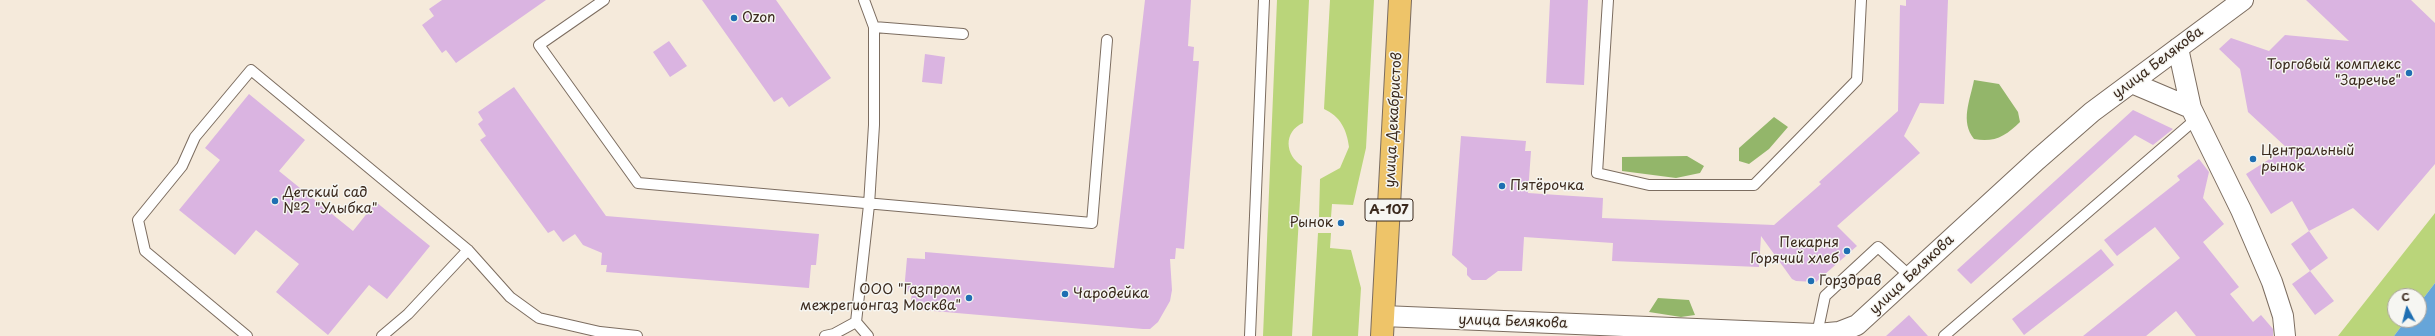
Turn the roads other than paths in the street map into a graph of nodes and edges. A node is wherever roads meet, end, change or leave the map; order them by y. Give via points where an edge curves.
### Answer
1 (604, 0) edge
2 (864, 0) edge
3 (1264, 0) edge
4 (1400, 0) edge
5 (1608, 0) edge
6 (1861, 0) edge
7 (2242, 0) edge
8 (874, 27) junction
9 (963, 34) dead end
10 (1107, 40) dead end
11 (2178, 48) junction
12 (2132, 83) junction
13 (2194, 113) junction
14 (869, 205) junction
15 (468, 250) junction
16 (1910, 277) junction
17 (856, 322) junction
18 (1383, 326) edge
19 (1818, 335) edge
20 (247, 336) edge
21 (382, 336) edge
22 (637, 336) edge
23 (825, 336) edge
24 (868, 336) edge
25 (1250, 336) edge
26 (1944, 336) edge
27 (2285, 336) edge

1 - 14 lane via 539,45 638,183
2 - 8 lane
3 - 25 lane
4 - 18 main road, улица Декабристов / А-107
5 - 6 lane via 1598,173 1649,185 1754,185 1857,80
7 - 11 street, улица Белякова
8 - 9 lane
8 - 14 lane via 874,125
10 - 14 lane via 1092,223
11 - 12 street, улица Белякова
11 - 13 street
12 - 13 street
12 - 16 street, улица Белякова via 2092,112 2036,160
13 - 26 lane
13 - 27 street via 2241,210 2272,282 2283,316
14 - 17 lane
15 - 20 lane via 251,70 195,137 182,166 138,220 145,251
15 - 21 lane via 408,314
15 - 22 lane via 510,297 539,318 600,332
16 - 19 street, улица Белякова via 1857,325 1839,332
16 - 19 lane via 1878,247 1825,296
17 - 23 lane
17 - 24 lane
18 - 19 street, улица Белякова

